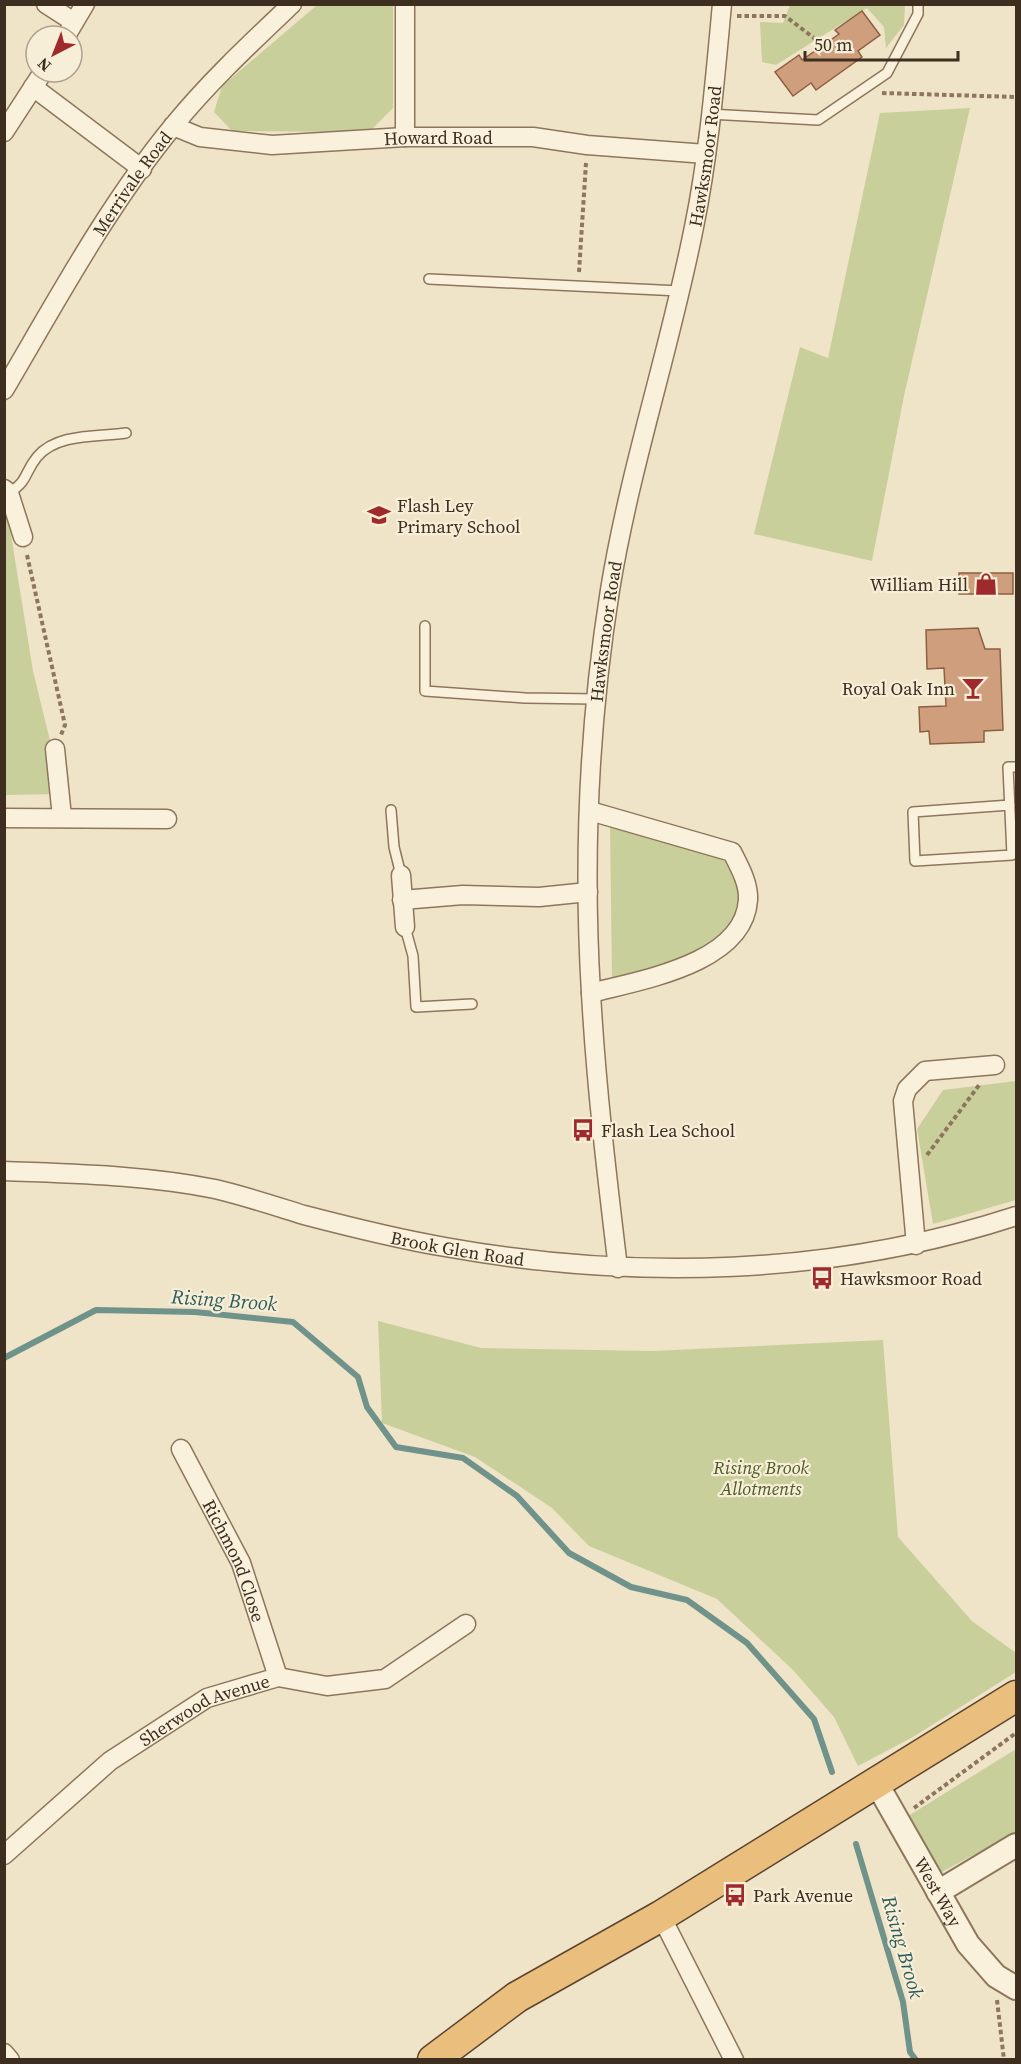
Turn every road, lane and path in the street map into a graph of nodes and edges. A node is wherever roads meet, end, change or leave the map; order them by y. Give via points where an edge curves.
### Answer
1 (46, 4) edge
2 (85, 4) edge
3 (292, 4) edge
4 (405, 4) edge
5 (918, 4) edge
6 (722, 11) edge
7 (65, 24) edge
8 (73, 24) edge
9 (818, 41) dead end
10 (35, 84) edge
11 (43, 84) edge
12 (859, 93) junction
13 (1017, 97) edge
14 (709, 114) junction
15 (174, 126) junction
16 (4, 132) edge
17 (405, 137) junction
18 (587, 145) junction
19 (706, 154) junction
20 (142, 169) junction
21 (429, 279) dead end
22 (579, 288) junction
23 (680, 291) junction
24 (4, 390) edge
25 (126, 433) dead end
26 (7, 491) edge
27 (23, 537) joint
28 (425, 626) dead end
29 (596, 699) junction
30 (55, 749) joint
31 (1017, 766) edge
32 (1010, 805) junction
33 (391, 810) dead end
34 (590, 811) junction
35 (62, 817) junction
36 (4, 818) edge
37 (167, 819) dead end
38 (400, 875) joint
39 (588, 892) junction
40 (402, 900) junction
41 (405, 927) joint
42 (591, 993) junction
43 (472, 1004) dead end
44 (995, 1065) joint
45 (4, 1170) edge
46 (908, 1180) junction
47 (1017, 1216) edge
48 (916, 1245) junction
49 (618, 1268) junction
50 (181, 1449) dead end
51 (466, 1624) dead end
52 (278, 1677) junction
53 (1017, 1696) edge
54 (1017, 1733) edge
55 (877, 1784) junction
56 (897, 1820) junction
57 (1017, 1845) edge
58 (4, 1855) edge
59 (939, 1892) junction
60 (661, 1916) junction
61 (996, 1976) junction
62 (1017, 1988) edge
63 (4, 2053) edge
64 (10, 2060) edge
65 (433, 2060) edge
66 (734, 2060) edge
67 (1004, 2060) edge

1 - 7 street
2 - 8 street
3 - 15 street, Merrivale Road via 234,59
4 - 17 street
5 - 12 lane via 918,14 887,73
6 - 9 path via 785,16
6 - 14 street, Hawksmoor Road
10 - 16 street
11 - 20 street
12 - 13 path
12 - 14 lane via 818,120
14 - 19 street, Hawksmoor Road
15 - 17 street, Howard Road via 200,137 272,145
15 - 20 street, Merrivale Road
17 - 18 street, Howard Road via 533,137
18 - 19 street, Howard Road
18 - 22 path
19 - 23 street, Hawksmoor Road
20 - 24 street, Merrivale Road
21 - 22 lane
22 - 23 lane
23 - 29 street, Hawksmoor Road via 623,520
25 - 26 lane via 55,442 37,458 23,484
26 - 27 street
27 - 30 path via 65,724
28 - 29 lane via 425,691
29 - 34 street, Hawksmoor Road
30 - 35 street
31 - 32 lane via 1008,767
32 - 32 lane via 1012,855 915,861 913,812
33 - 38 lane
34 - 39 street, Hawksmoor Road
34 - 42 street via 732,852 748,899 743,921 728,942 702,958 669,972
35 - 36 street
35 - 37 street
38 - 40 street
39 - 40 street
39 - 42 street, Hawksmoor Road
40 - 41 street
41 - 43 lane via 416,1007
42 - 49 street, Hawksmoor Road
44 - 46 path
44 - 46 street via 942,1068 925,1071 914,1079 903,1101
45 - 49 street, Brook Glen Road via 141,1177 217,1190 442,1247
46 - 48 street
47 - 48 street, Brook Glen Road
48 - 49 street, Brook Glen Road via 749,1267
50 - 52 street, Richmond Close via 241,1563
51 - 52 street, Sherwood Avenue via 385,1679 327,1686
52 - 58 street, Sherwood Avenue via 207,1698 110,1761
53 - 55 highway via 921,1750
54 - 56 path
55 - 56 street, West Way
55 - 60 highway
56 - 59 street, West Way
57 - 59 street
59 - 61 street, West Way via 968,1944
60 - 65 highway via 517,1997
60 - 66 street
61 - 62 street, West Way
61 - 67 path
63 - 64 street

